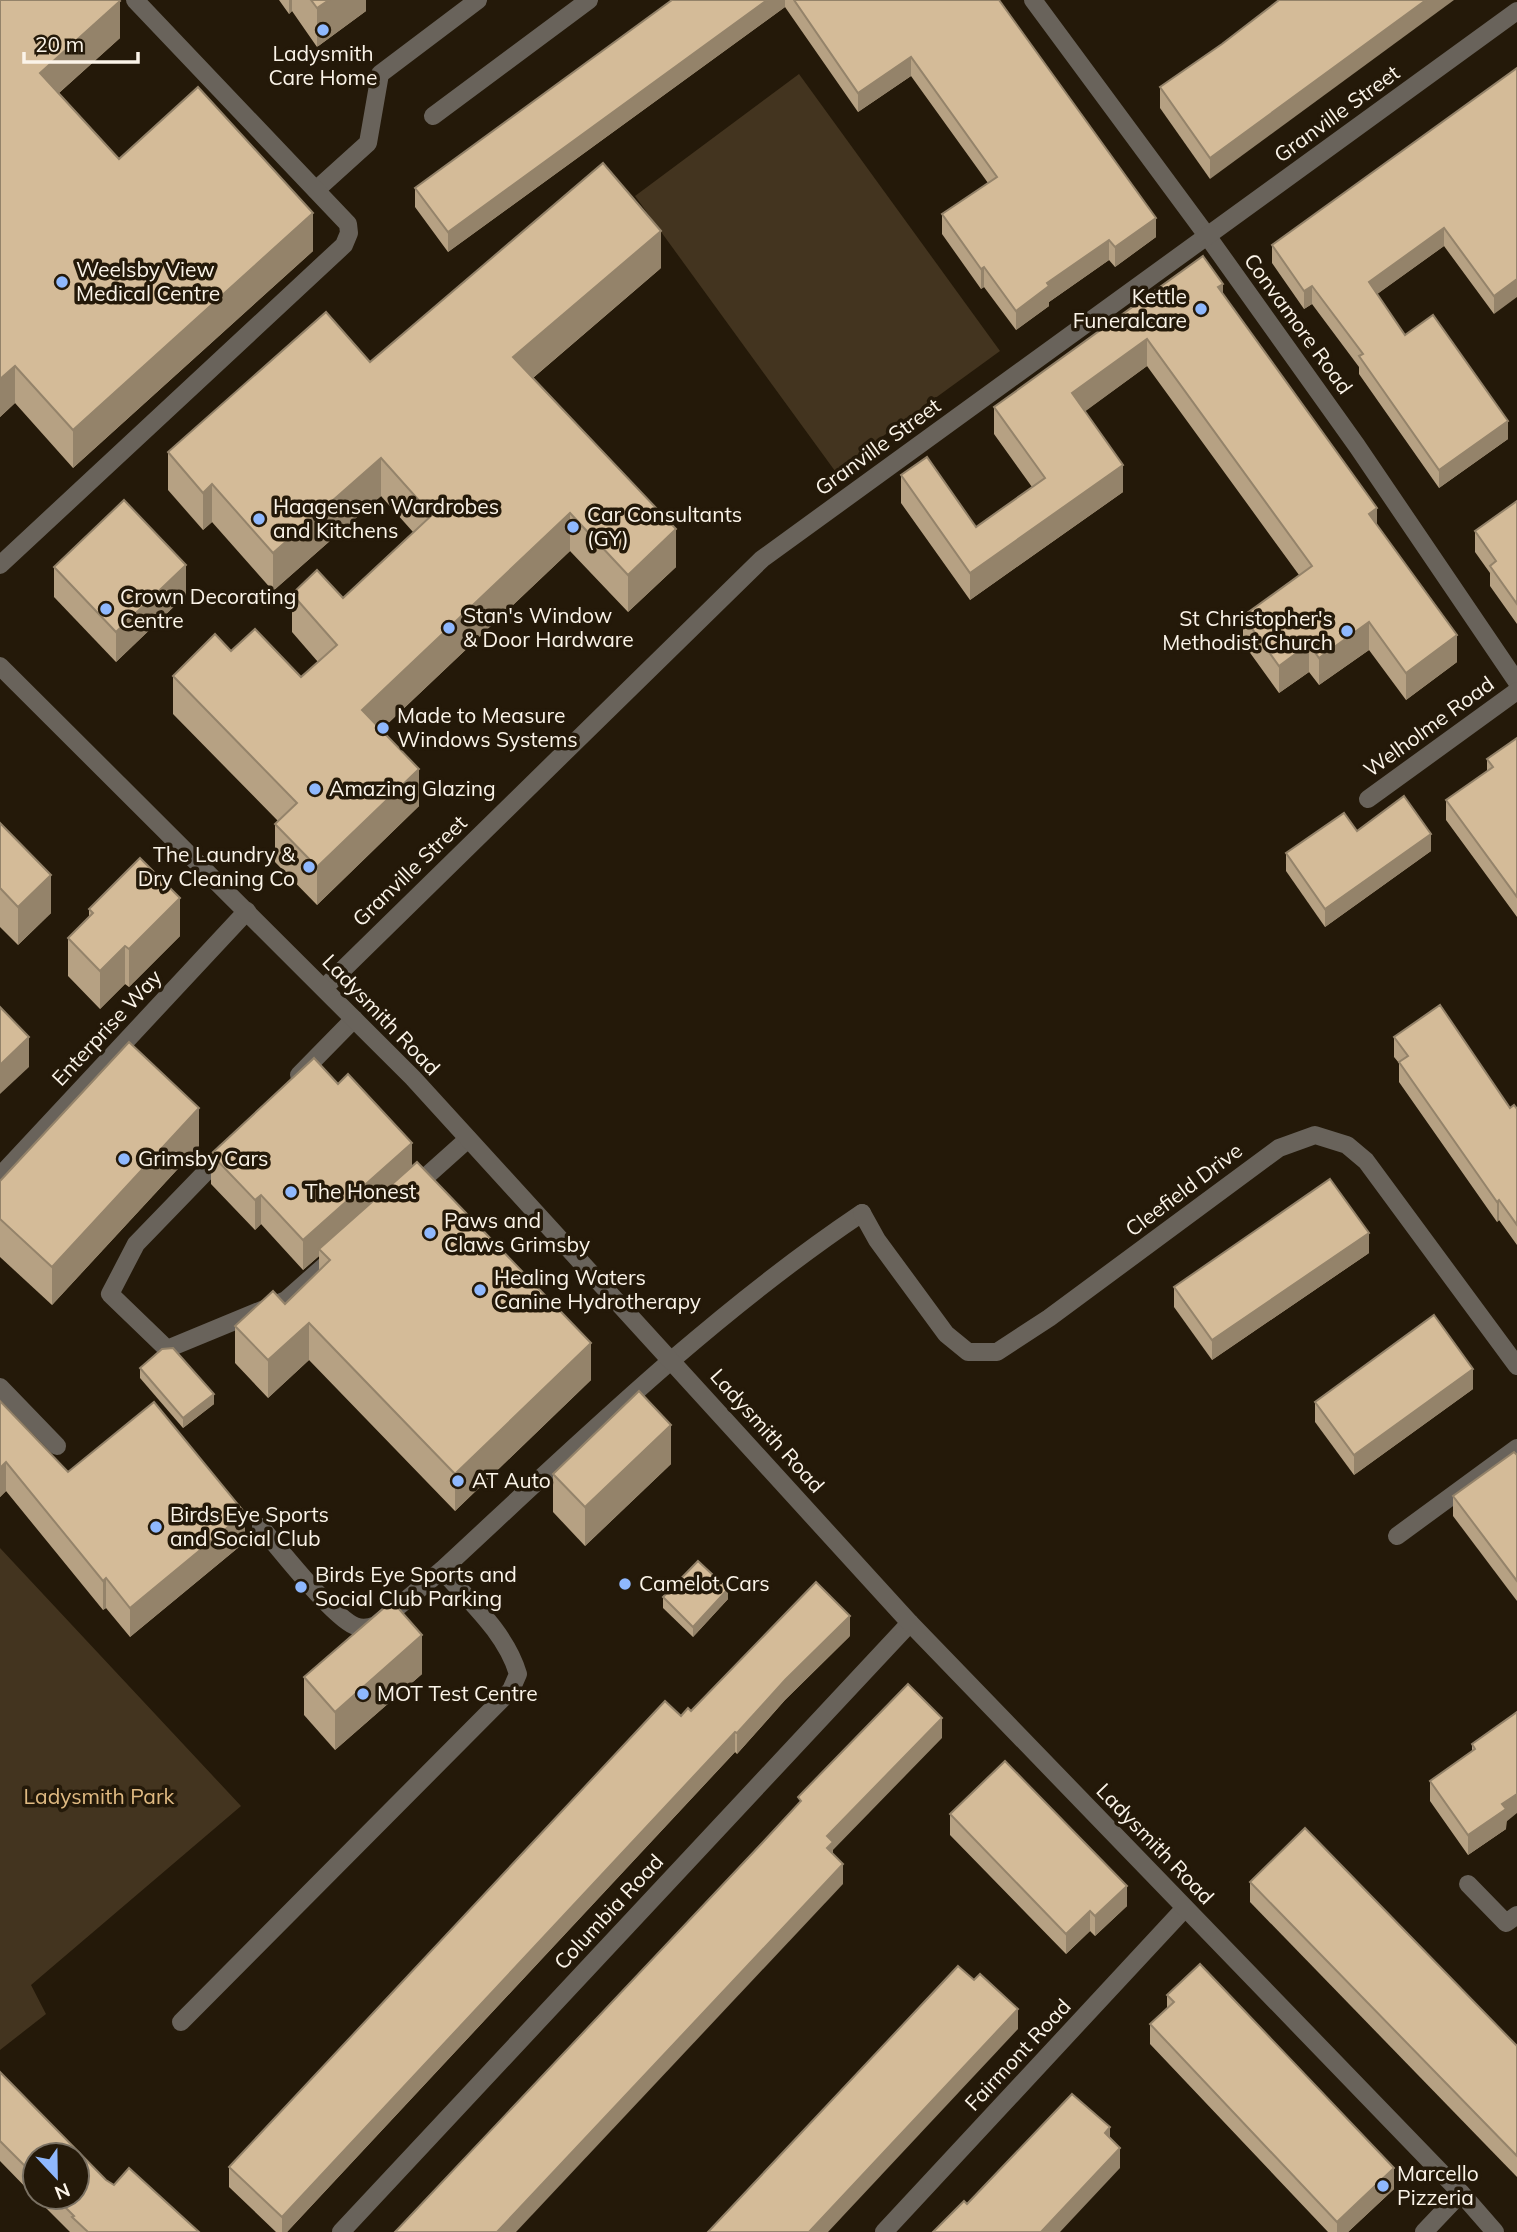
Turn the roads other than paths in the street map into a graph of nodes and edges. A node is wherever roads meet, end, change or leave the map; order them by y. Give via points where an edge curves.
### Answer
1 (135, 0) edge
2 (478, 0) edge
3 (589, 0) edge
4 (1033, 0) edge
5 (1517, 11) edge
6 (433, 117) dead end
7 (316, 190) junction
8 (1208, 237) junction
9 (0, 565) edge
10 (0, 666) edge
11 (1517, 682) edge
12 (1517, 691) edge
13 (1368, 799) dead end
14 (247, 911) junction
15 (324, 988) junction
16 (354, 1019) junction
17 (288, 1087) edge
18 (240, 1136) edge
19 (468, 1139) junction
20 (0, 1176) edge
21 (397, 1202) edge
22 (347, 1246) edge
23 (672, 1360) junction
24 (1517, 1366) edge
25 (0, 1387) edge
26 (57, 1446) dead end
27 (1517, 1448) edge
28 (261, 1527) dead end
29 (1397, 1536) dead end
30 (442, 1570) junction
31 (910, 1623) junction
32 (1468, 1884) dead end
33 (1185, 1908) junction
34 (1513, 1924) edge
35 (181, 2022) dead end
36 (1461, 2193) junction
37 (341, 2232) edge
38 (884, 2232) edge
39 (1424, 2232) edge
40 (1495, 2232) edge

1 - 7 street
2 - 7 street via 380,74 368,144
3 - 6 street
4 - 8 street, Convamore Road
5 - 8 street, Granville Street
7 - 9 street via 348,224 344,245
8 - 11 street, Convamore Road
8 - 15 street, Granville Street via 762,559
10 - 14 street, Ladysmith Road
12 - 13 street, Welholme Road
14 - 15 street, Ladysmith Road
14 - 20 street, Enterprise Way
15 - 16 street, Ladysmith Road
16 - 17 street
16 - 19 street, Ladysmith Road
18 - 22 street via 136,1244 110,1294 167,1349 286,1300
19 - 21 street
19 - 23 street, Ladysmith Road
23 - 24 street, Cleefield Drive via 801,1255 862,1213 946,1334 968,1352 998,1353 1279,1148 1315,1135 1347,1145 1366,1161
23 - 30 street
23 - 31 street, Ladysmith Road
25 - 26 street
27 - 29 street
28 - 30 street via 339,1616 356,1627 376,1625
30 - 35 street via 495,1629 513,1658 518,1674 511,1690
31 - 33 street, Ladysmith Road
31 - 37 street, Columbia Road
32 - 34 street
33 - 36 street, Ladysmith Road
33 - 38 street, Fairmont Road
36 - 39 street
36 - 40 street, Ladysmith Road

